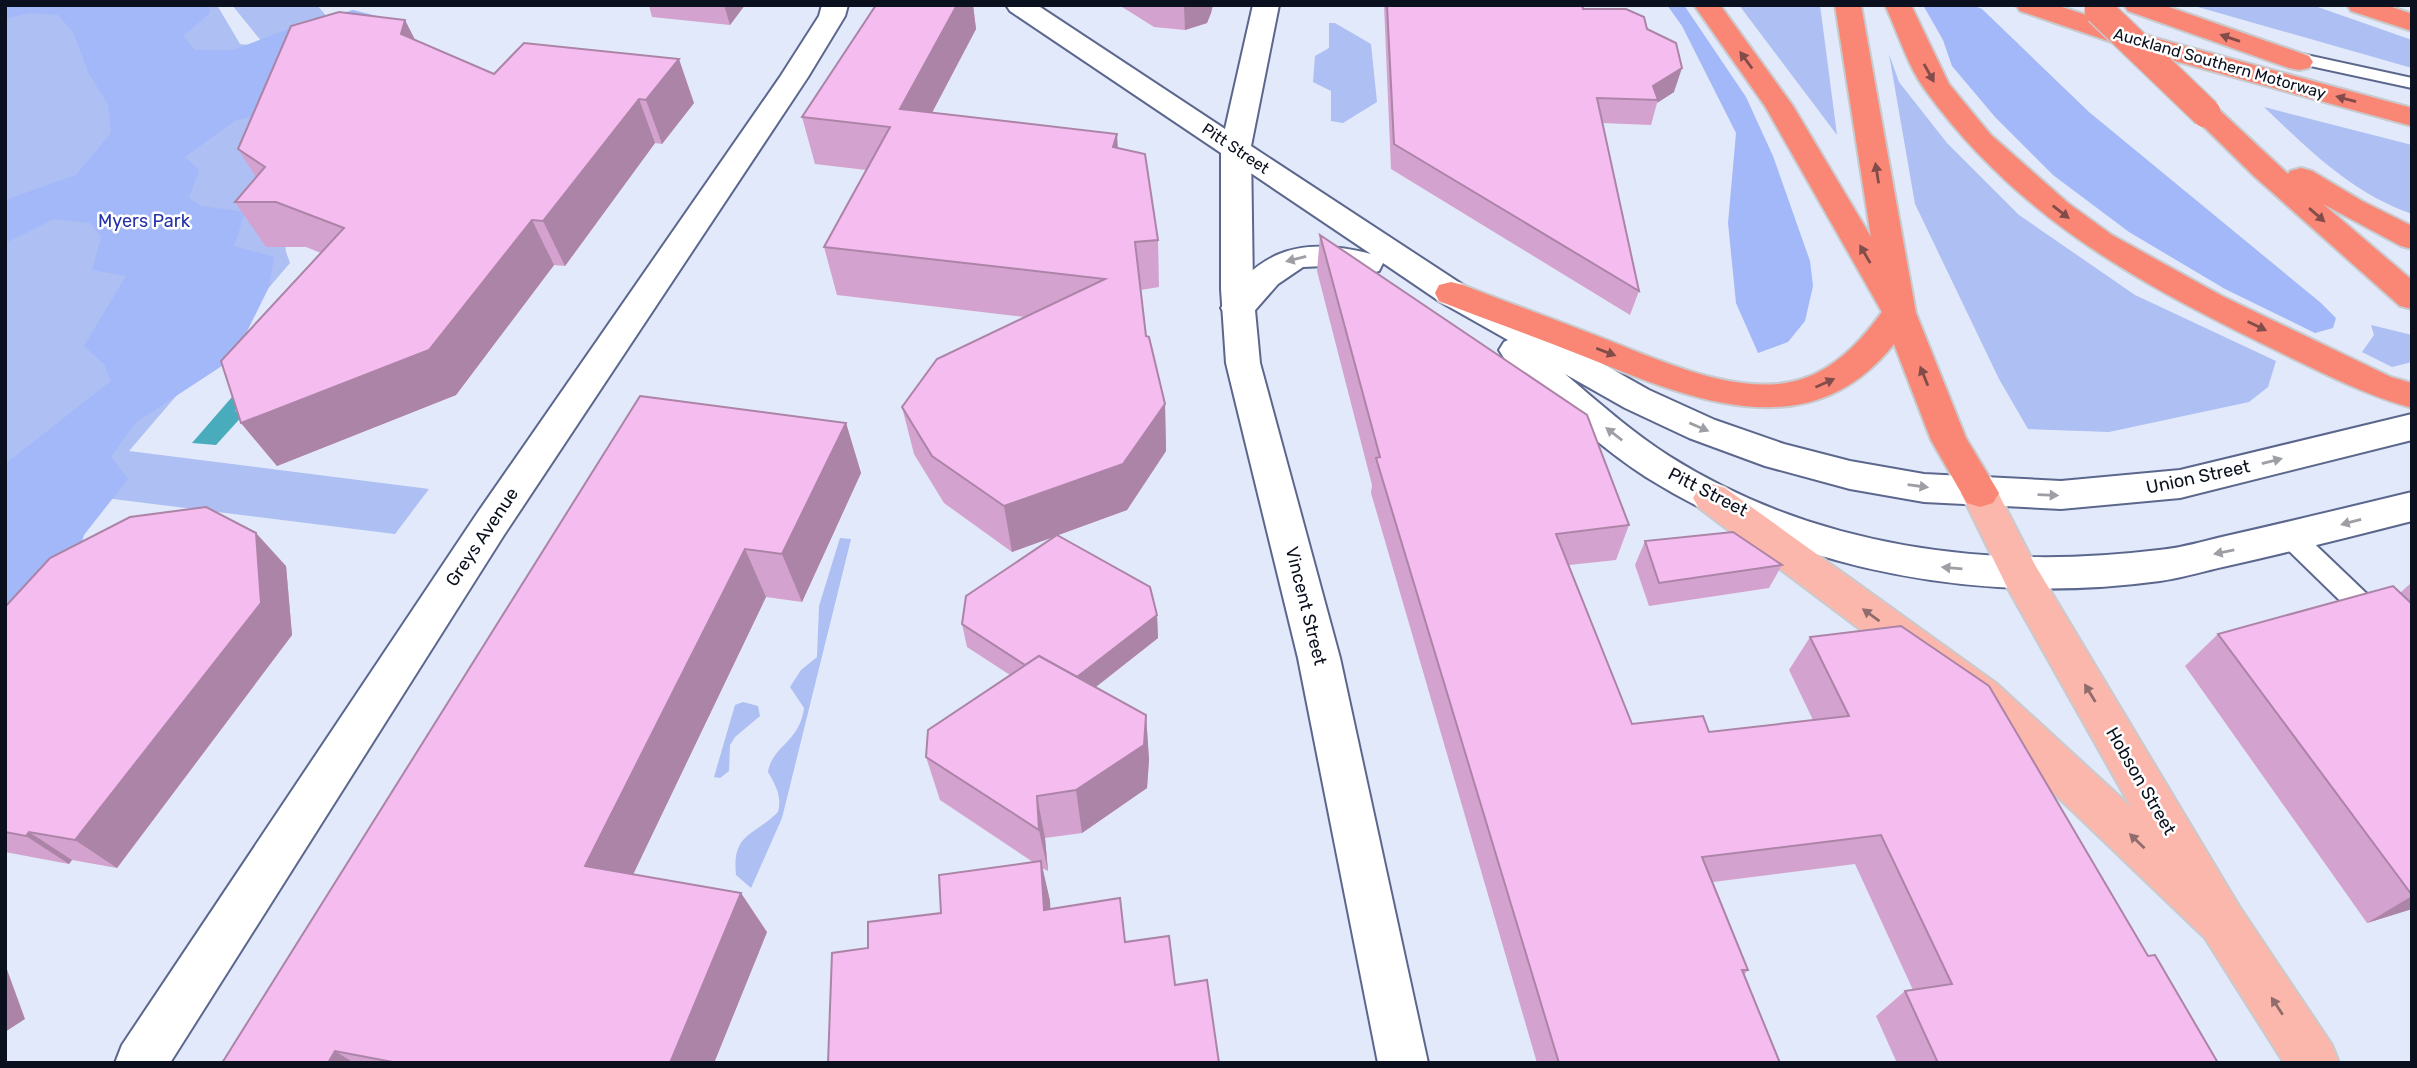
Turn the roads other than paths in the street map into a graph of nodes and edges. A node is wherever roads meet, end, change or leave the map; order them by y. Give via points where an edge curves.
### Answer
1 (1019, 5) edge
2 (1266, 5) edge
3 (1706, 5) edge
4 (2029, 5) edge
5 (2094, 5) edge
6 (2137, 5) edge
7 (2360, 5) edge
8 (1899, 8) edge
9 (838, 9) edge
10 (1850, 11) edge
11 (2412, 23) edge
12 (2269, 51) junction
13 (2412, 83) edge
14 (2412, 96) edge
15 (2206, 113) junction
16 (2412, 117) edge
17 (1236, 148) junction
18 (2412, 239) edge
19 (1442, 288) junction
20 (2412, 298) edge
21 (1238, 308) junction
22 (1899, 313) junction
23 (2412, 396) edge
24 (2412, 426) edge
25 (1980, 493) junction
26 (1712, 498) junction
27 (2412, 506) edge
28 (2291, 537) junction
29 (2020, 574) junction
30 (2412, 654) edge
31 (2222, 922) junction
32 (140, 1063) edge
33 (1403, 1063) edge
34 (2314, 1063) edge

1 - 17 main road, Pitt Street
2 - 17 main road, Vincent Street
22 -> 3 highway via 1779,106
16 -> 4 highway, Auckland Southern Motorway via 2145,44
5 - 15 highway, bridge
12 -> 6 highway
7 - 11 highway
8 -> 23 highway via 1936,86 1973,132 2068,218 2136,264 2210,304 2379,386
9 - 32 main road, Greys Avenue via 489,524
22 -> 10 highway
12 - 13 lane
12 - 14 highway
15 - 18 highway via 2299,176
15 -> 20 highway
17 - 19 main road, Pitt Street
17 - 21 main road, Vincent Street
19 -> 21 main road via 1349,258 1298,256 1274,267
19 -> 22 highway via 1684,381 1769,396 1832,381 1879,342
19 -> 25 main road, Pitt Street via 1637,399 1702,429 1850,475
26 -> 19 main road, Pitt Street via 1658,467 1612,432
21 - 33 main road, Vincent Street via 1242,363 1319,658
25 -> 22 highway via 1949,440
25 -> 24 main road, Union Street via 2061,495 2180,484
25 - 29 main road, Hobson Street
29 -> 26 main road, Pitt Street via 1908,564 1803,534
31 -> 26 main road via 1981,696
27 -> 28 main road
28 -> 29 main road via 2160,566
28 - 30 lane
31 -> 29 main road, Hobson Street
34 -> 31 main road, Hobson Street

